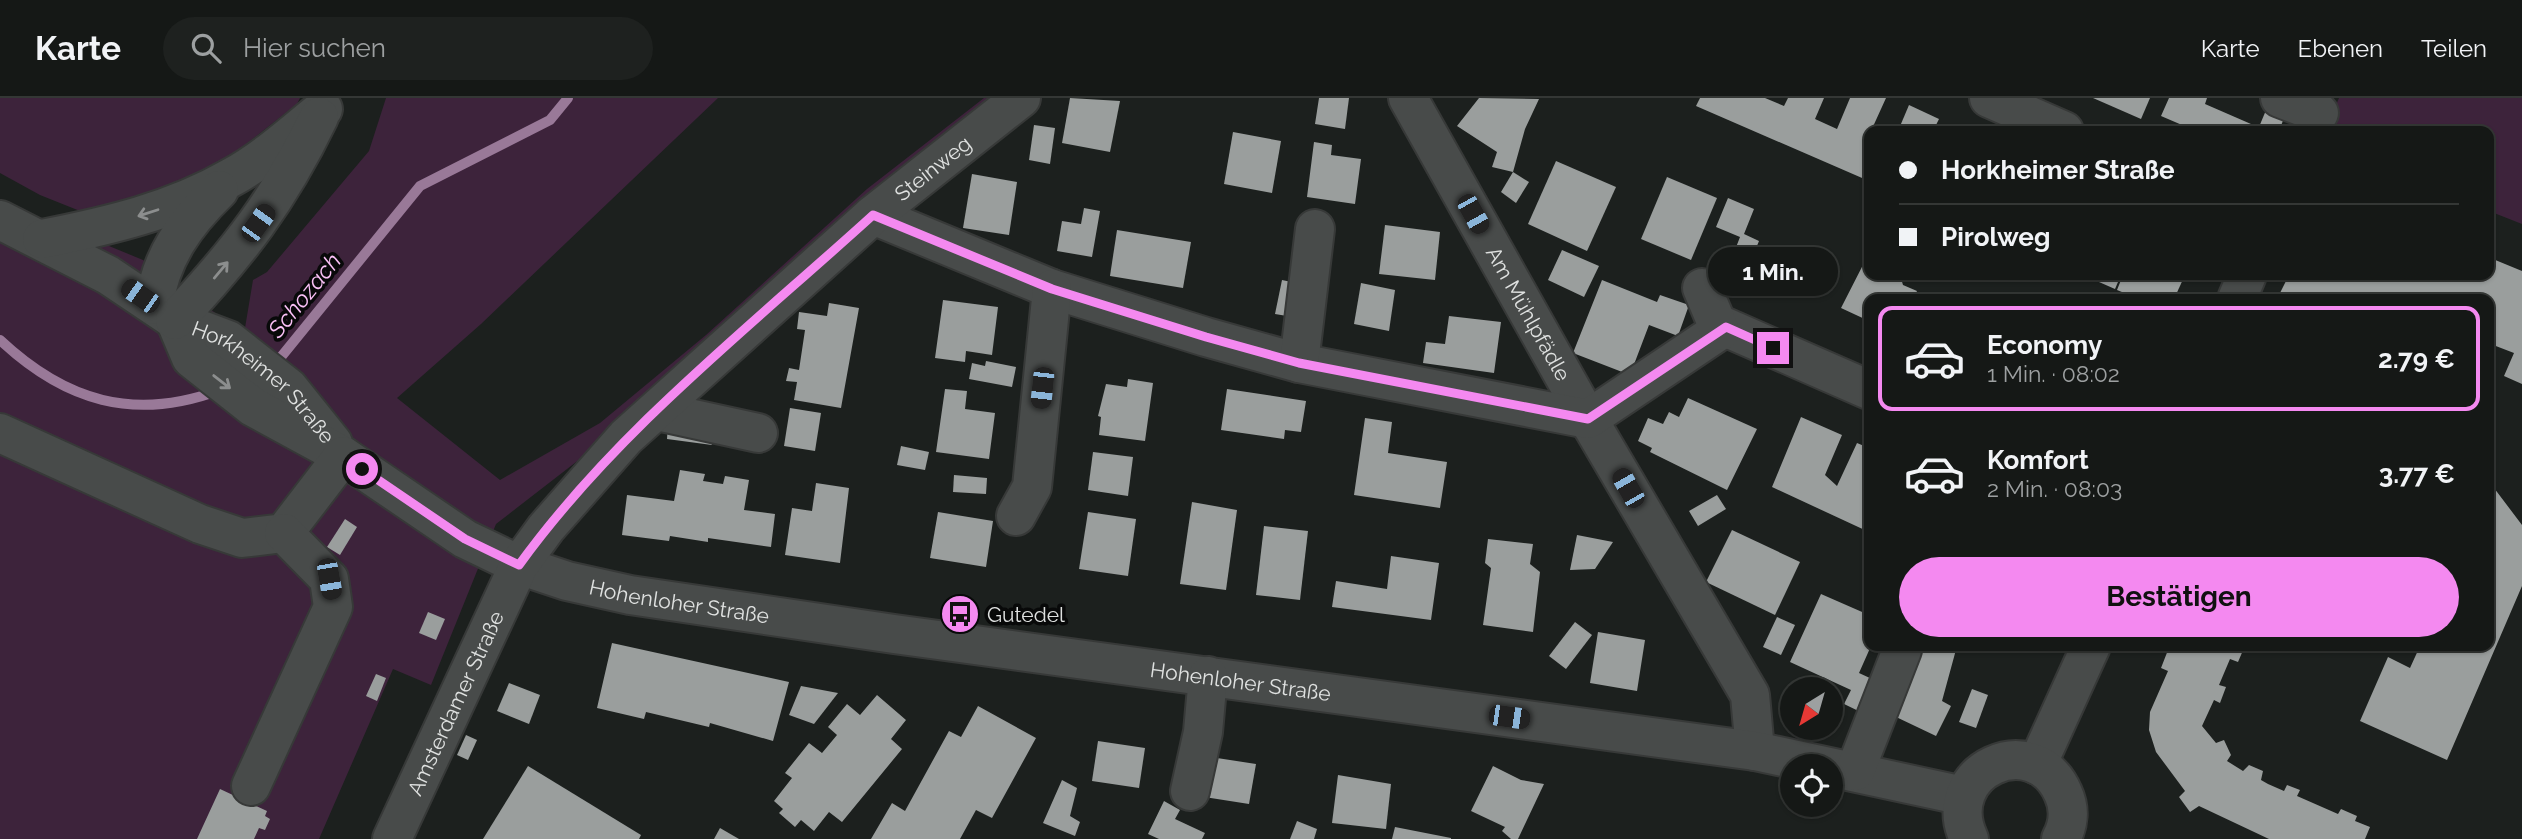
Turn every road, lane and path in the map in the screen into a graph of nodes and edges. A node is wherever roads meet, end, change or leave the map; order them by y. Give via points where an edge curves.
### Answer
1 (1021, 98) edge
2 (1989, 98) edge
3 (2280, 98) edge
4 (1409, 99) edge
5 (327, 104) edge
6 (2319, 114) edge
7 (2053, 126) edge
8 (233, 177) junction
9 (873, 215) junction
10 (0, 220) edge
11 (1315, 229) dead end
12 (42, 239) junction
13 (1702, 288) dead end
14 (1052, 289) junction
15 (164, 312) junction
16 (1720, 331) junction
17 (1299, 363) junction
18 (1864, 388) edge
19 (657, 411) junction
20 (1588, 419) junction
21 (0, 433) edge
22 (758, 433) dead end
23 (343, 456) junction
24 (1016, 516) dead end
25 (284, 533) junction
26 (519, 565) junction
27 (1902, 651) edge
28 (2089, 651) edge
29 (1208, 676) junction
30 (1755, 751) junction
31 (2037, 765) junction
32 (1855, 771) junction
33 (251, 786) dead end
34 (1190, 791) dead end
35 (1964, 796) junction
36 (2071, 836) edge
37 (392, 839) edge
38 (1969, 839) edge

1 - 9 street, Steinweg
2 - 7 street
3 - 6 street
4 - 20 street, Am Mühlpfädle
5 - 8 street
15 -> 5 street via 218,274 292,174
8 -> 12 street via 159,210
8 - 15 street via 201,207 169,251 156,284
9 - 14 street
9 - 19 street, Steinweg
10 - 12 street, Horkheimer Straße
11 - 17 street
12 - 15 street, Horkheimer Straße
13 - 16 street
14 - 17 street
14 - 24 street via 1032,487
15 - 23 street, Horkheimer Straße via 228,340 289,388
15 -> 23 street, Horkheimer Straße via 191,358 253,407
16 - 18 street via 1726,327
16 - 20 street
17 - 20 street
19 - 22 street
19 - 26 street, Steinweg via 626,437
20 - 30 street, Am Mühlpfädle via 1749,695
21 - 25 street via 200,524 242,538
23 - 25 street
23 - 26 street, Horkheimer Straße via 448,528
25 - 33 street via 329,579 333,607
26 - 29 street, Hohenloher Straße via 630,595
26 - 37 street, Amsterdamer Straße
27 - 32 street
28 - 31 street
29 - 30 street, Hohenloher Straße
29 - 34 street via 1203,732
30 - 32 street, Hohenloher Straße
31 - 35 street via 2015,759 1993,764 1975,777
31 - 36 street via 2057,781 2068,804
32 - 35 street, Hohenloher Straße
35 - 38 street via 1962,823

